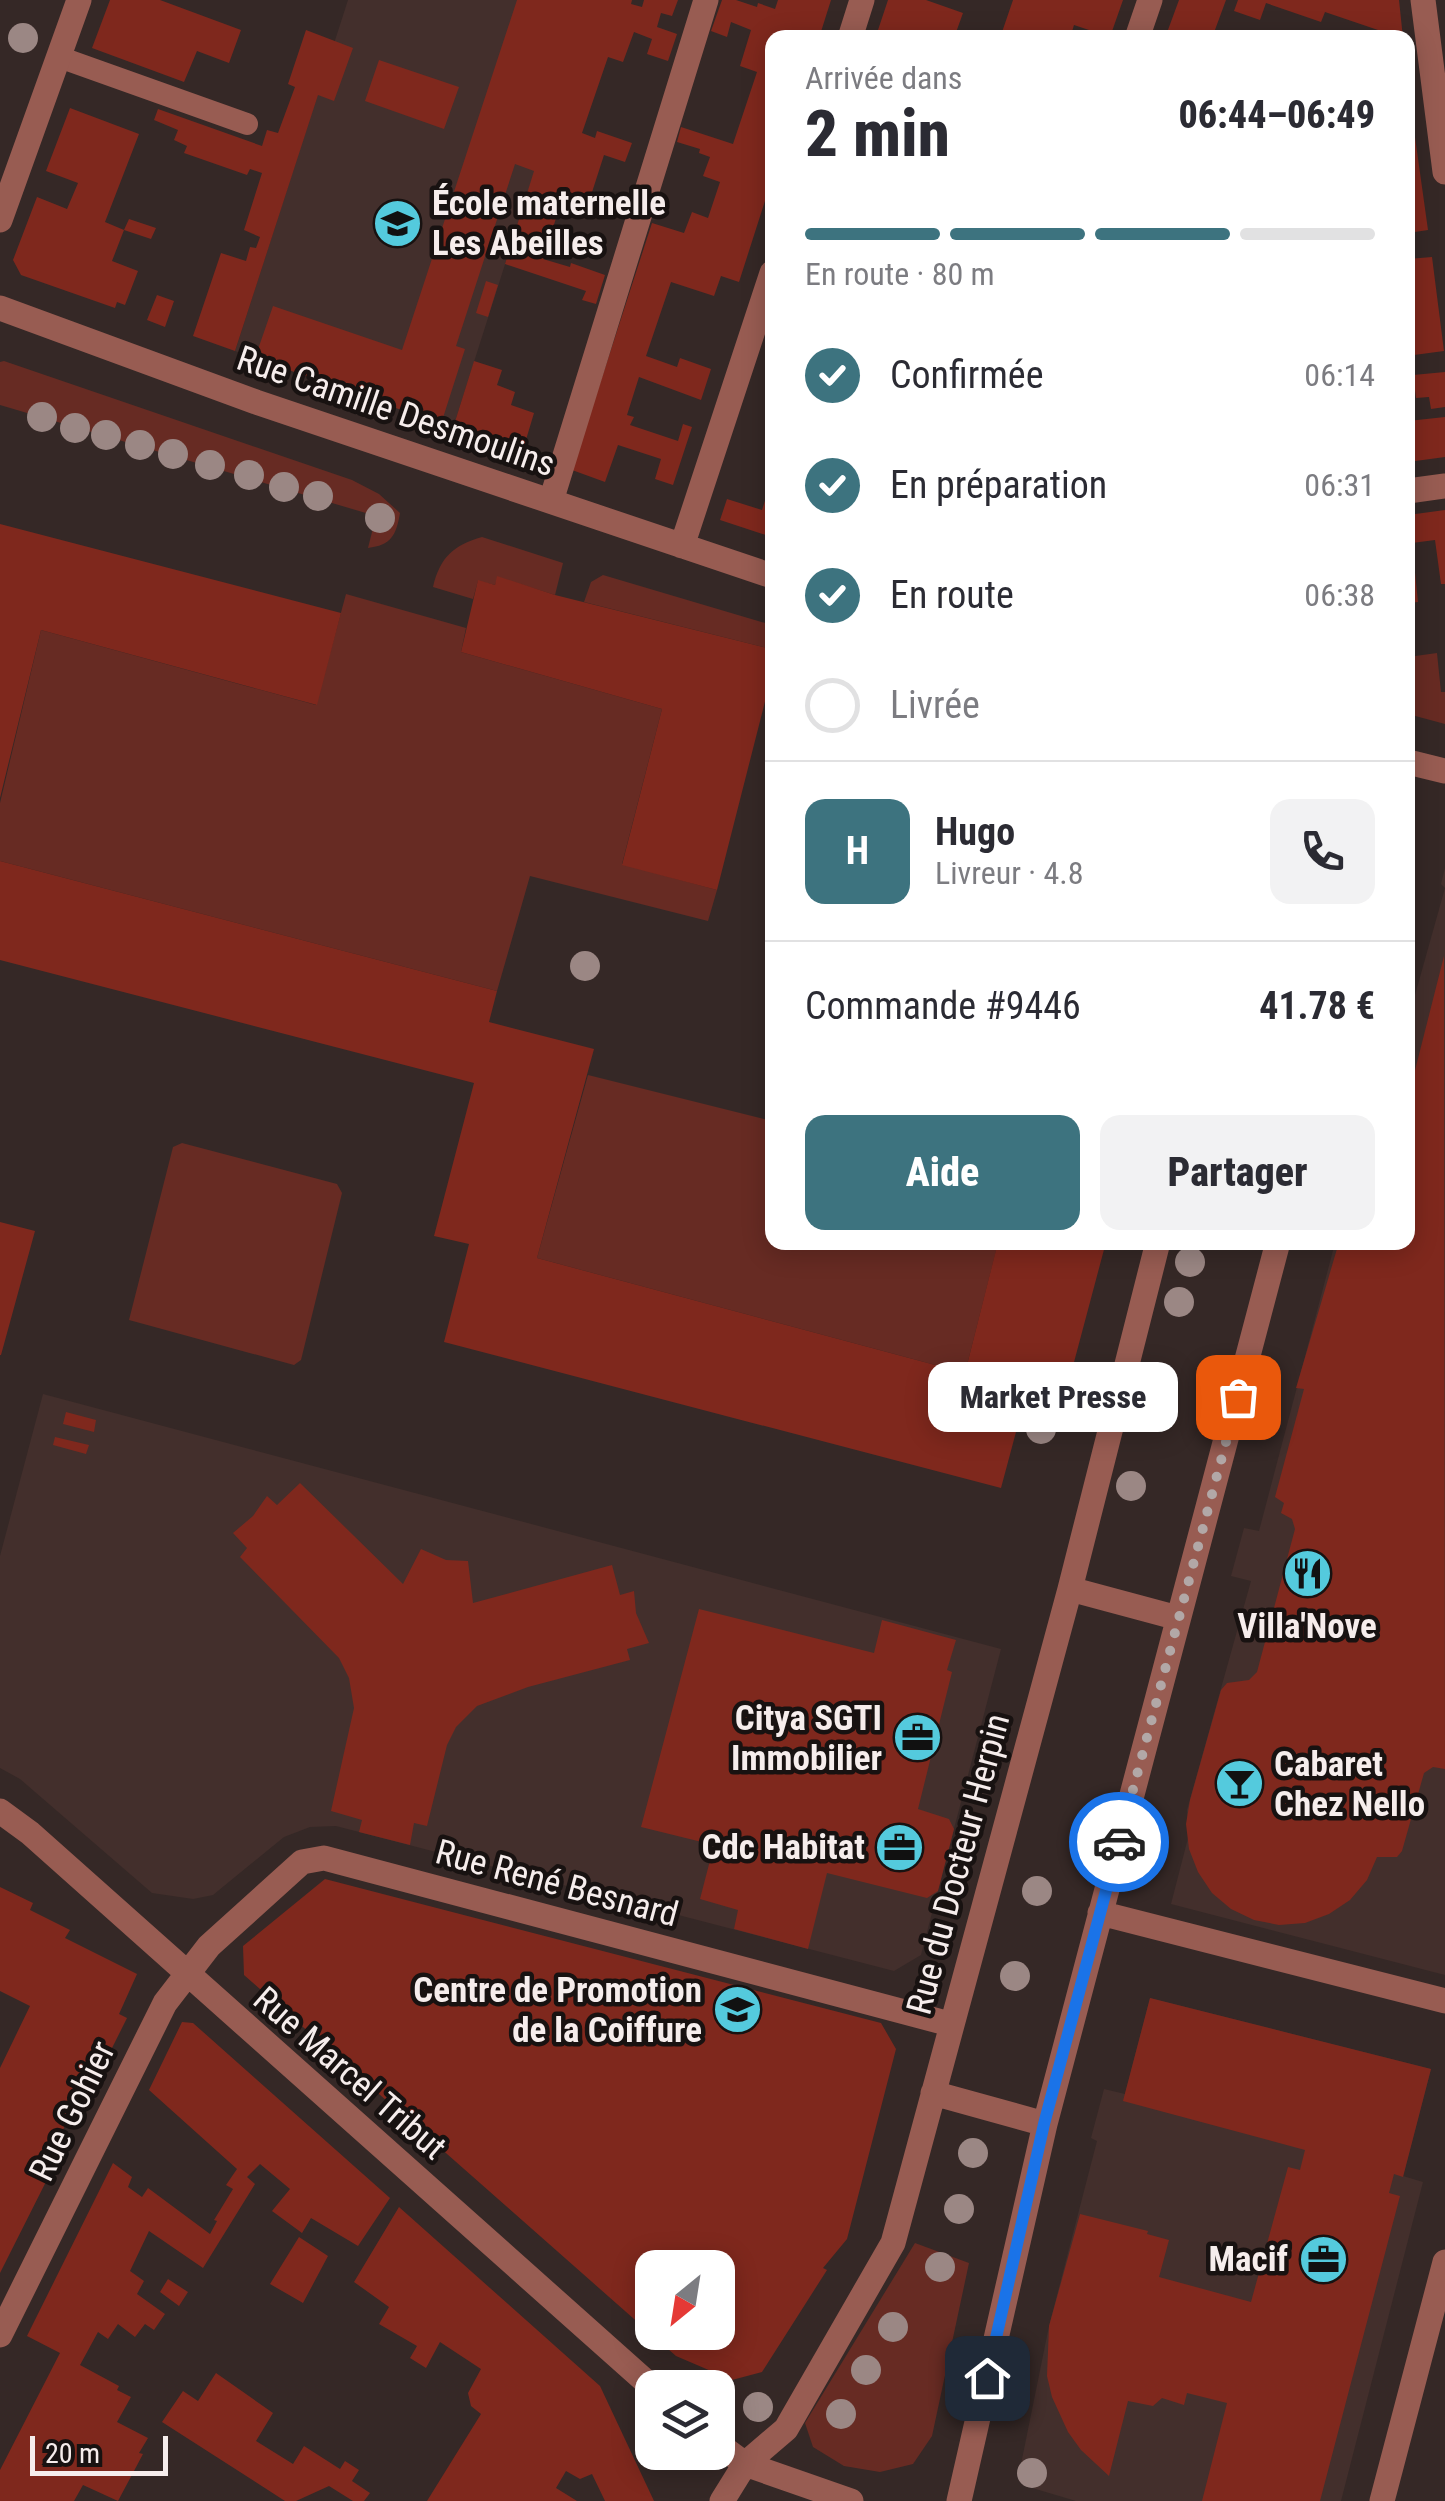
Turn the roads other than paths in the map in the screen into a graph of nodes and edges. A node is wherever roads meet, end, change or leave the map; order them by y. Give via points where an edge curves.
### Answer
1 (79, 0) edge
2 (706, 0) edge
3 (862, 0) edge
4 (1150, 0) edge
5 (1423, 0) edge
6 (853, 30) edge
7 (1140, 30) edge
8 (59, 57) junction
9 (246, 124) dead end
10 (1445, 172) edge
11 (0, 220) edge
12 (765, 294) edge
13 (0, 308) edge
14 (1445, 486) edge
15 (1415, 490) edge
16 (551, 501) junction
17 (682, 546) junction
18 (765, 572) edge
19 (1415, 764) edge
20 (1445, 771) edge
21 (1156, 1250) edge
22 (1276, 1250) edge
23 (1070, 1588) junction
24 (1178, 1618) junction
25 (0, 1811) edge
26 (1100, 1914) junction
27 (188, 1976) junction
28 (1445, 2001) edge
29 (950, 2024) junction
30 (932, 2093) junction
31 (1044, 2124) junction
32 (1445, 2262) edge
33 (0, 2336) edge
34 (635, 2372) edge
35 (735, 2457) edge
36 (745, 2464) junction
37 (722, 2501) edge
38 (850, 2501) edge
39 (959, 2501) edge
40 (1382, 2501) edge

1 - 8 street
2 - 16 street
3 - 6 street
4 - 7 street
5 - 10 street
8 - 9 lane
8 - 11 street
12 - 17 street
13 - 16 street, Rue Camille Desmoulins
14 - 15 street
16 - 17 street, Rue Camille Desmoulins
17 - 18 street, Rue Camille Desmoulins
19 - 20 street
21 - 23 street, Rue du Docteur Herpin
22 - 24 street
23 - 24 street
23 - 29 street, Rue du Docteur Herpin
24 - 26 street
25 - 27 street, Rue Marcel Tribut
26 - 28 street
26 - 31 street
27 - 29 street, Rue René Besnard via 210,1946 302,1862 324,1858
27 - 33 street, Rue Gohier via 165,2003
27 - 34 street, Rue Marcel Tribut
29 - 30 street, Rue du Docteur Herpin
30 - 31 street
30 - 36 street, Rue du Docteur Herpin via 894,2243 786,2429
31 - 39 street
32 - 40 street
35 - 36 street
36 - 37 street, Rue du Docteur Herpin
36 - 38 street

